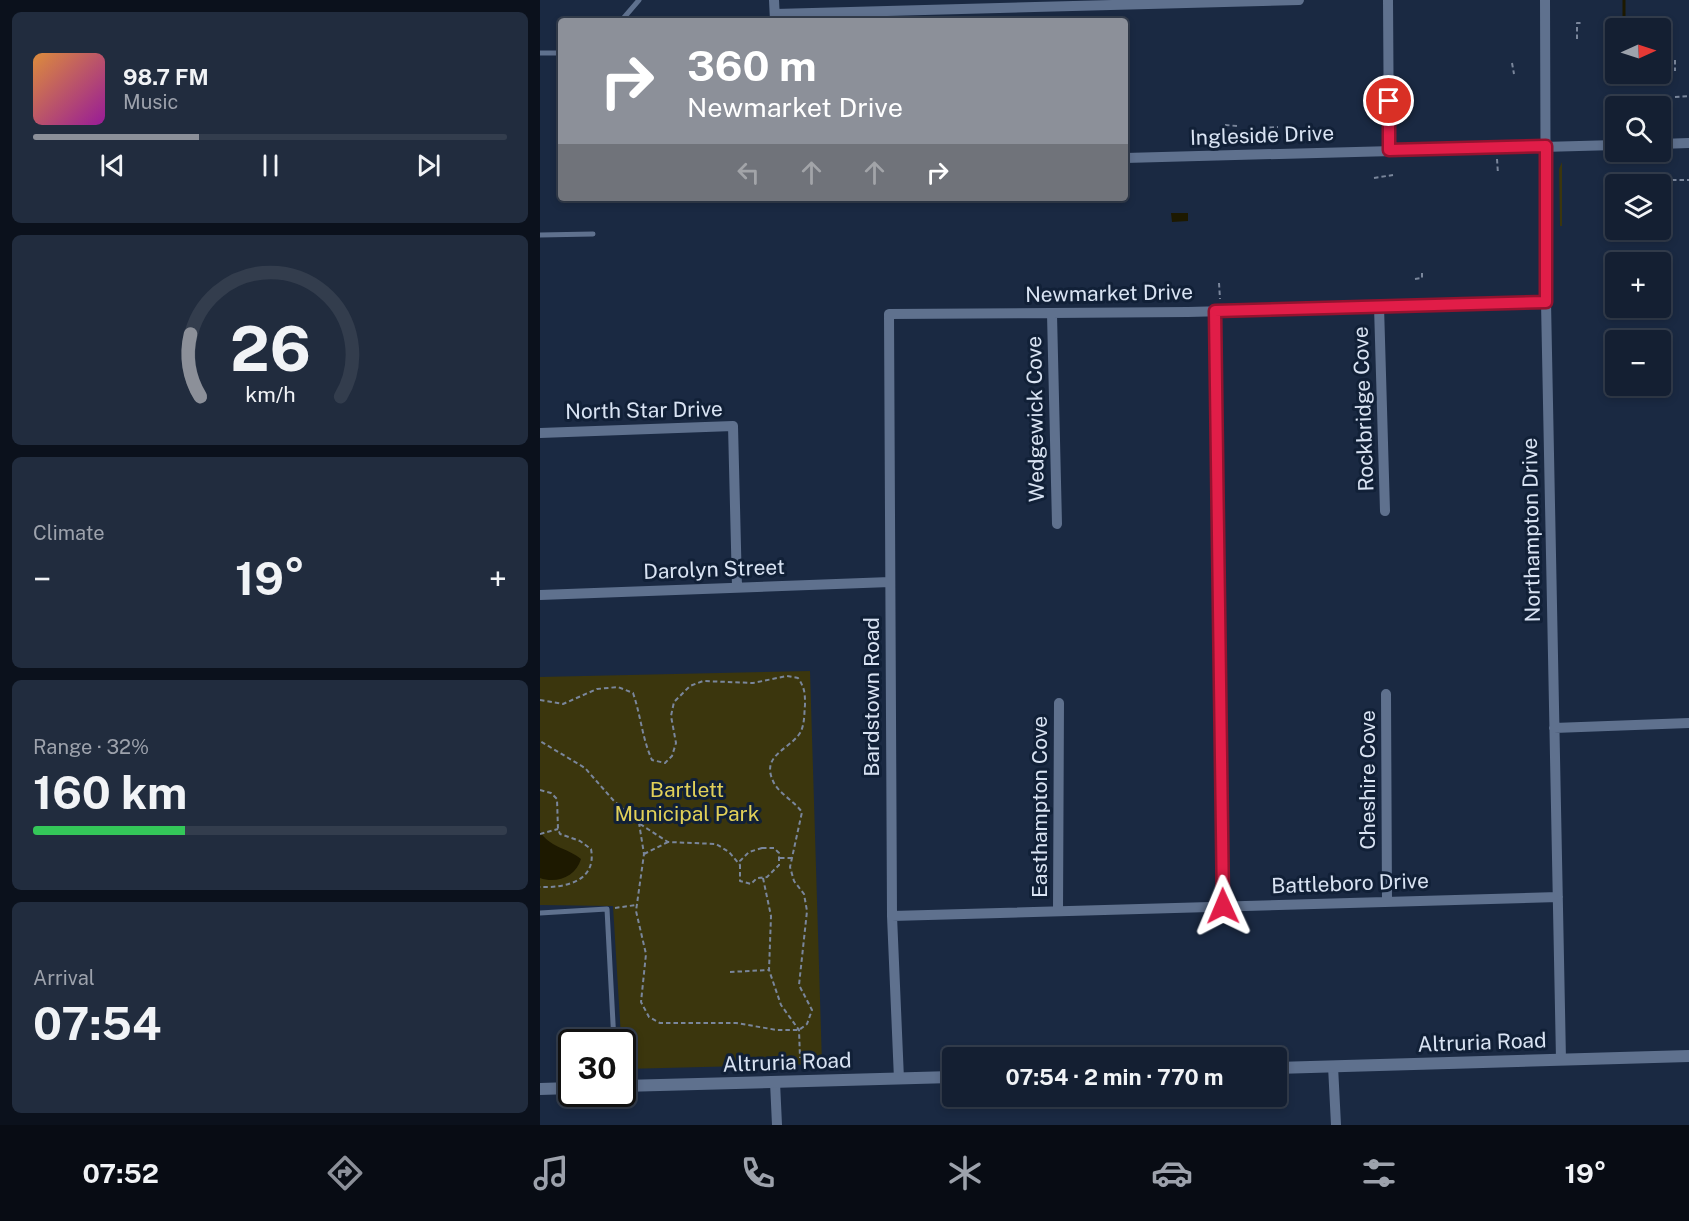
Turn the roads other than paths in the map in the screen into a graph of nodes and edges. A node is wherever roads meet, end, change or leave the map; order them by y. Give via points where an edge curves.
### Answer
1 (639, 0) edge
2 (774, 0) edge
3 (1299, 0) edge
4 (1388, 0) edge
5 (1545, 0) edge
6 (624, 18) edge
7 (775, 18) edge
8 (540, 53) edge
9 (558, 53) edge
10 (1689, 143) edge
11 (1671, 144) edge
12 (1605, 145) edge
13 (1546, 146) junction
14 (1389, 150) junction
15 (1128, 158) edge
16 (593, 234) dead end
17 (540, 235) edge
18 (1546, 302) junction
19 (1379, 306) junction
20 (1215, 311) junction
21 (889, 314) joint
22 (1052, 314) junction
23 (540, 433) edge
24 (1385, 511) dead end
25 (1057, 524) dead end
26 (890, 582) junction
27 (737, 587) junction
28 (540, 595) edge
29 (1386, 694) dead end
30 (1059, 702) dead end
31 (1689, 723) edge
32 (1554, 728) junction
33 (1558, 897) junction
34 (1387, 902) junction
35 (1223, 906) junction
36 (1058, 911) junction
37 (540, 913) edge
38 (892, 916) junction
39 (613, 1029) edge
40 (1689, 1056) edge
41 (1561, 1060) junction
42 (1333, 1066) junction
43 (1287, 1068) edge
44 (942, 1077) edge
45 (899, 1078) junction
46 (775, 1082) junction
47 (636, 1086) edge
48 (558, 1088) edge
49 (540, 1089) edge
50 (777, 1125) edge
51 (1336, 1125) edge

1 - 6 lane
2 - 7 street
3 - 7 street
4 - 14 street
5 - 13 street, Northampton Drive
8 - 9 lane
10 - 11 street
12 - 13 street, Ingleside Drive
13 - 14 street, Ingleside Drive
13 - 18 street, Northampton Drive
14 - 15 street, Ingleside Drive
16 - 17 lane
18 - 19 street, Newmarket Drive
18 - 32 street, Northampton Drive
19 - 20 street, Newmarket Drive
19 - 24 street, Rockbridge Cove
20 - 22 street, Newmarket Drive
20 - 35 street
21 - 22 street, Newmarket Drive
21 - 26 street, Bardstown Road
22 - 25 street, Wedgewick Cove
23 - 27 street, North Star Drive via 733,426
26 - 27 street, Darolyn Street
26 - 38 street, Bardstown Road
27 - 28 street, Darolyn Street
29 - 34 street, Cheshire Cove
30 - 36 street, Easthampton Cove
31 - 32 street
32 - 33 street, Northampton Drive
33 - 34 street, Battleboro Drive
33 - 41 street, Northampton Drive
34 - 35 street, Battleboro Drive
35 - 36 street, Battleboro Drive
36 - 38 street, Battleboro Drive
37 - 39 lane via 607,909
38 - 45 street, Bardstown Road
40 - 41 street, Altruria Road
41 - 42 street, Altruria Road
42 - 43 street, Altruria Road
42 - 51 street
44 - 45 street, Altruria Road
45 - 46 street, Altruria Road
46 - 47 street, Altruria Road
46 - 50 street
48 - 49 street

